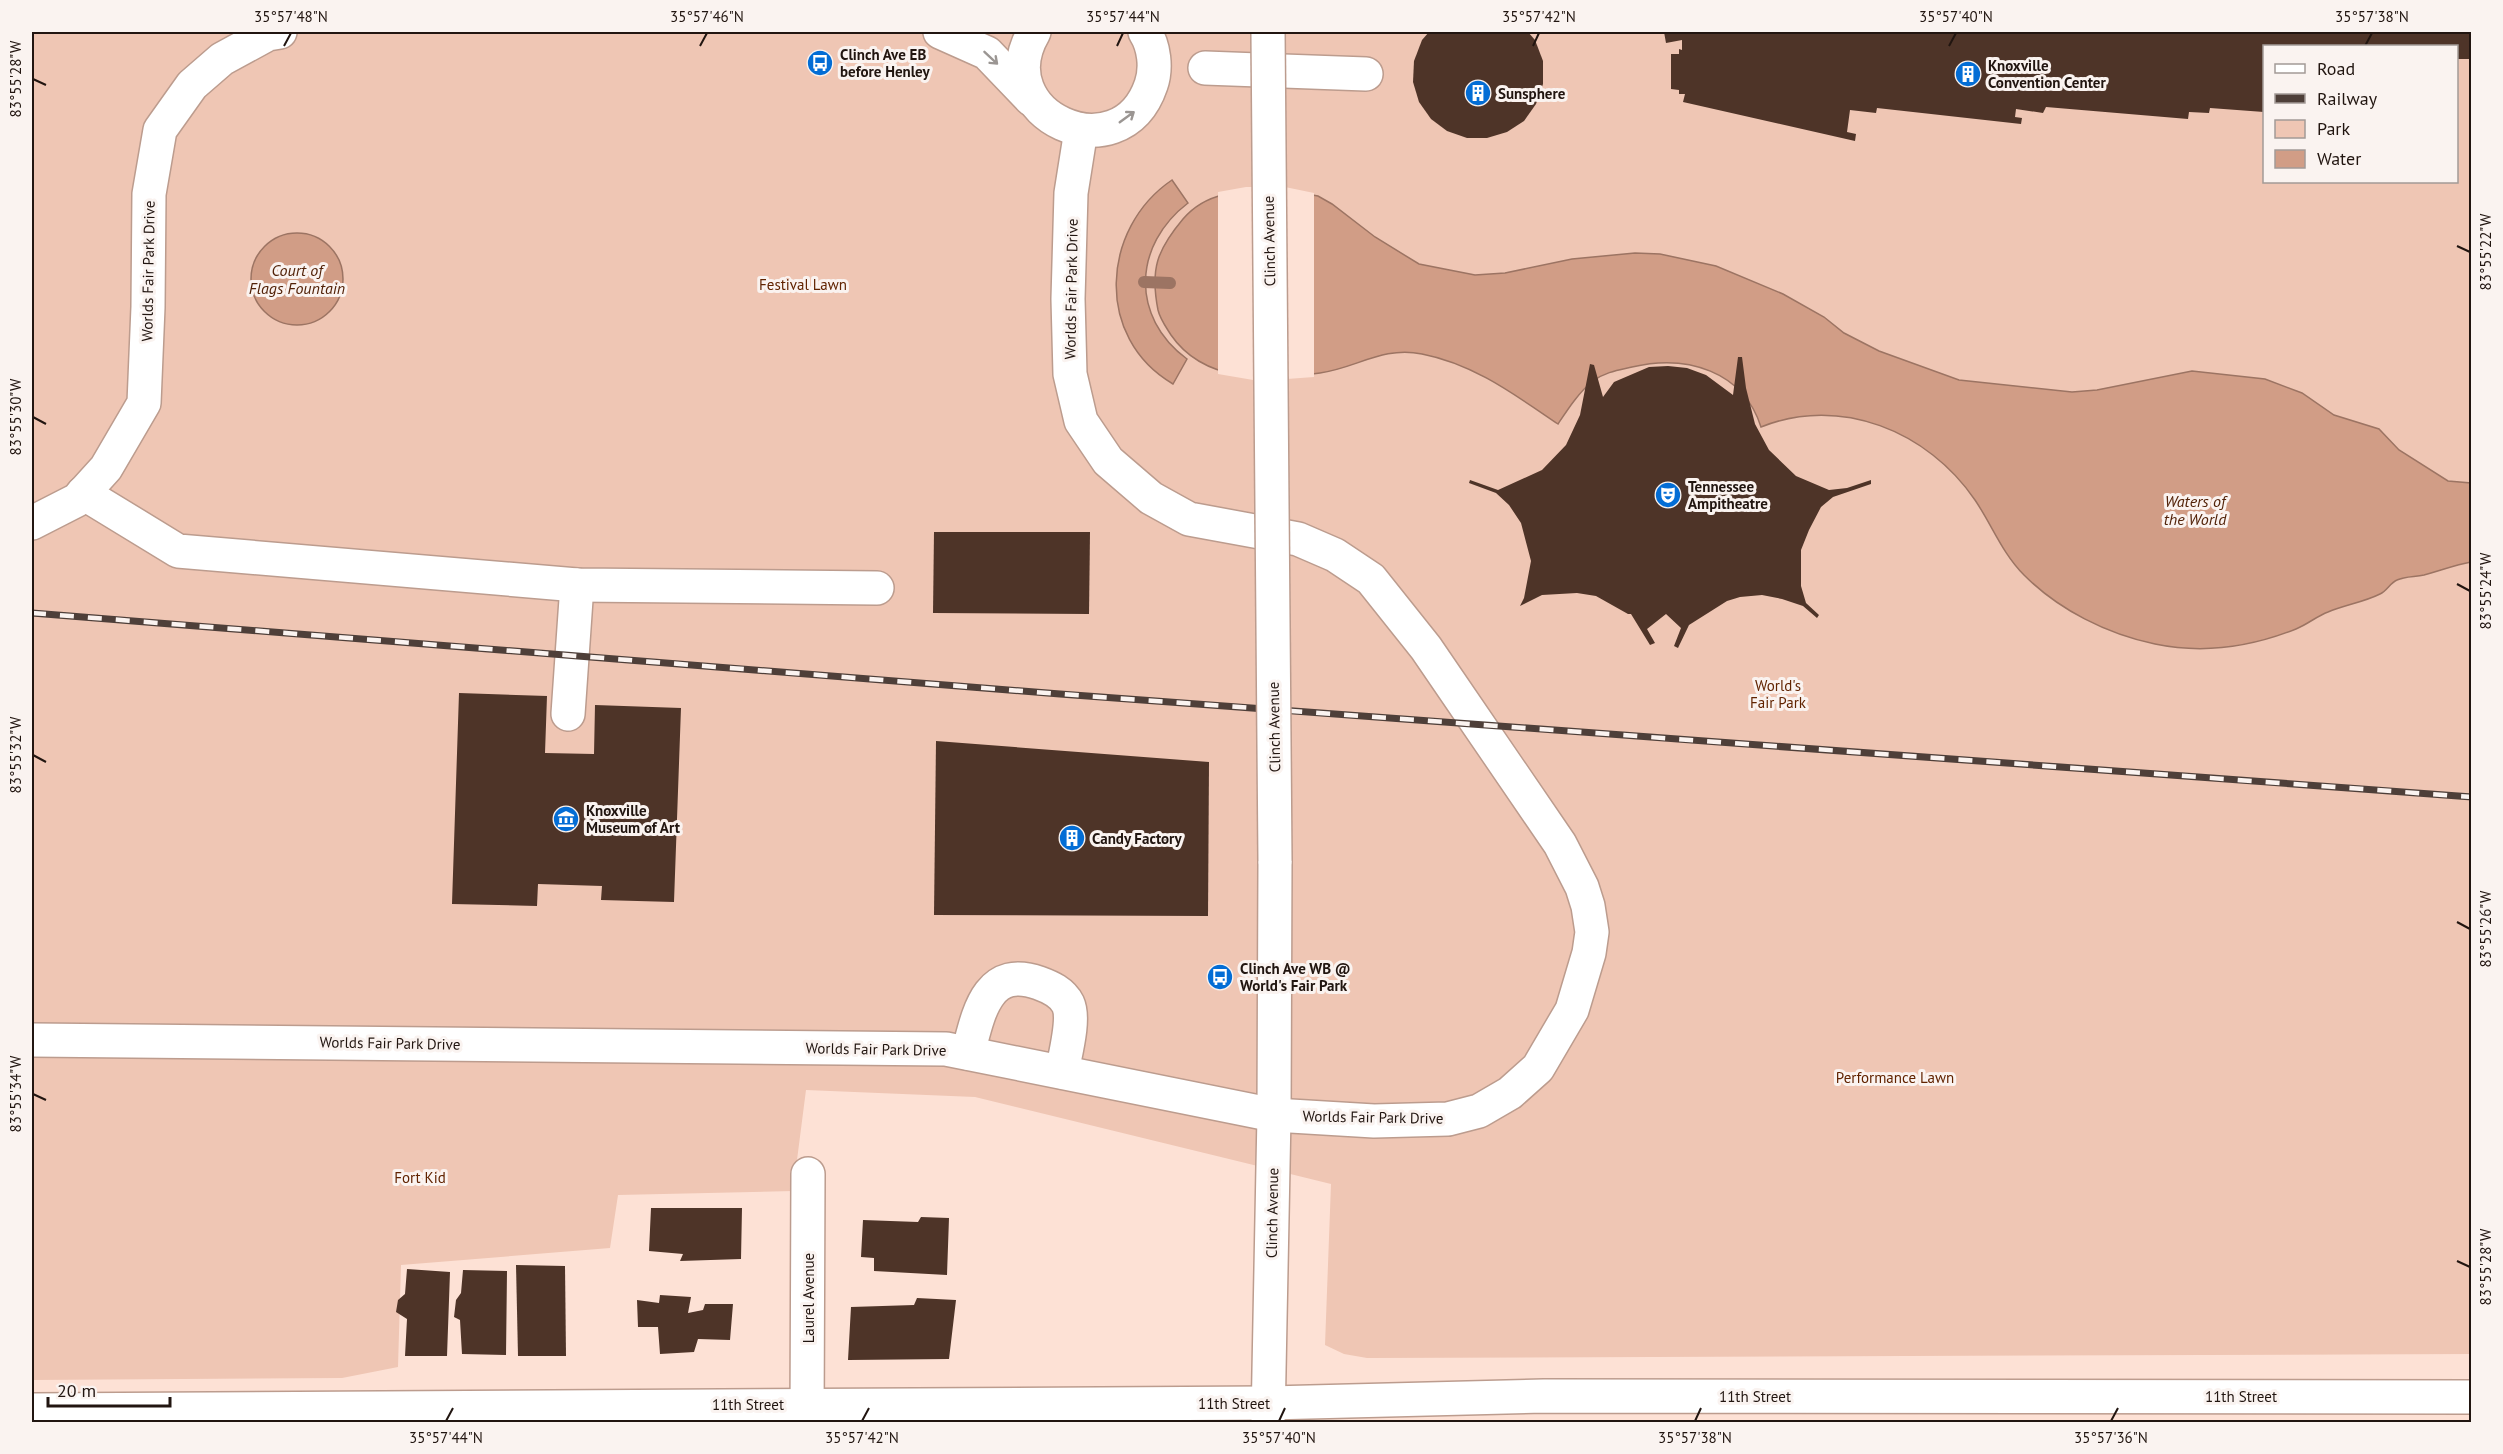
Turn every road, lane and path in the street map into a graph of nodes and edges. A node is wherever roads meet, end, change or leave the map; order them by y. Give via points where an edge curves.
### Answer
1 (280, 32) edge
2 (940, 32) edge
3 (1034, 32) edge
4 (1145, 32) edge
5 (1268, 32) edge
6 (1205, 68) dead end
7 (1366, 74) dead end
8 (1037, 105) junction
9 (1081, 130) junction
10 (83, 493) junction
11 (32, 523) edge
12 (577, 585) junction
13 (877, 588) dead end
14 (568, 714) dead end
15 (32, 1040) edge
16 (968, 1053) junction
17 (1062, 1072) junction
18 (1274, 1115) junction
19 (808, 1174) dead end
20 (2472, 1397) edge
21 (1543, 1409) edge
22 (1834, 1409) edge
23 (32, 1410) edge
24 (807, 1413) edge
25 (1268, 1413) edge
26 (364, 1415) edge

1 - 10 street, Worlds Fair Park Drive via 268,34 222,59 192,85 160,130 149,195 144,403 106,468
2 -> 8 street via 987,53
3 - 8 street via 1024,64 1027,86
9 -> 4 street via 1115,126 1133,114 1147,97 1154,76 1154,54
5 - 18 street, Clinch Avenue, bridge
6 - 7 street
8 - 9 street via 1052,120
9 - 18 street, Worlds Fair Park Drive via 1071,193 1068,299 1070,374 1081,421 1108,461 1151,498 1189,519 1298,539 1335,555 1371,579 1426,648 1560,844 1588,906 1592,932 1589,953 1572,1010 1538,1068 1510,1093 1479,1111 1448,1119
10 - 11 street, Worlds Fair Park Drive
10 - 12 street via 178,551
12 - 13 street
12 - 14 street
15 - 16 street, Worlds Fair Park Drive via 946,1048
16 - 17 street, Worlds Fair Park Drive
16 - 17 street via 980,1008 990,991 1010,979 1028,979 1054,989 1068,1005 1070,1026
17 - 18 street, Worlds Fair Park Drive
18 - 25 street, Clinch Avenue
19 - 24 street, Laurel Avenue
20 - 22 street, 11th Street
21 - 22 street, 11th Street
21 - 25 street, 11th Street
23 - 26 street, 11th Street
24 - 25 street, 11th Street
24 - 26 street, 11th Street

